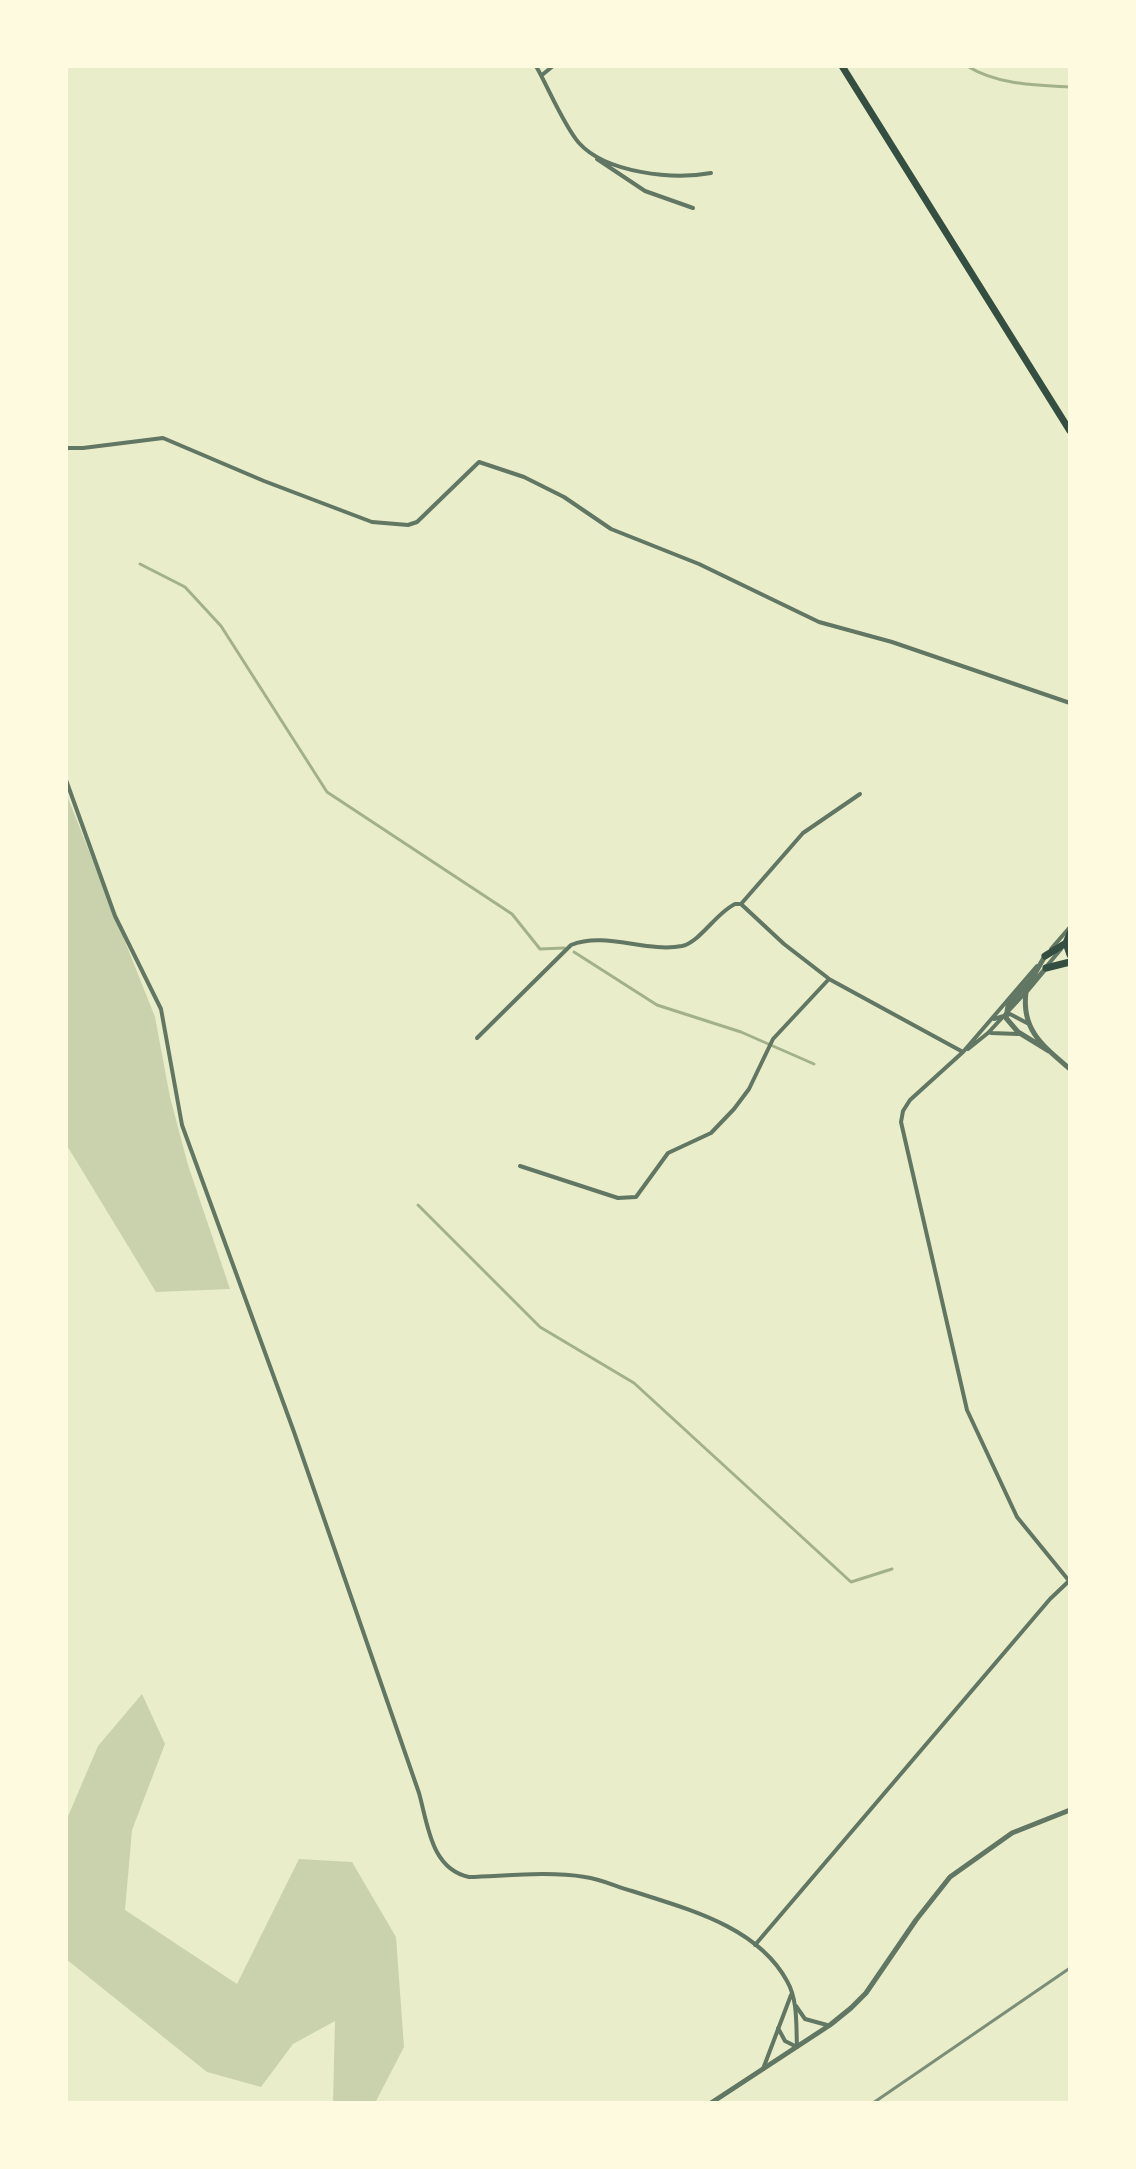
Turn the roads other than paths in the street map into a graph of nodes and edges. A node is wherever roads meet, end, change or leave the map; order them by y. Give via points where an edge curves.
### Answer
1 (536, 66) edge
2 (553, 66) edge
3 (842, 66) edge
4 (542, 76) junction
5 (589, 152) junction
6 (711, 173) dead end
7 (693, 208) dead end
8 (1070, 431) edge
9 (66, 448) edge
10 (1070, 703) edge
11 (66, 780) edge
12 (860, 794) dead end
13 (741, 904) junction
14 (1070, 927) edge
15 (1069, 939) edge
16 (1070, 955) edge
17 (1045, 956) junction
18 (1070, 962) edge
19 (1042, 966) junction
20 (829, 979) junction
21 (1026, 992) junction
22 (1006, 1015) junction
23 (988, 1023) junction
24 (1027, 1023) junction
25 (988, 1033) junction
26 (1021, 1034) junction
27 (477, 1038) dead end
28 (1049, 1051) junction
29 (963, 1052) junction
30 (1070, 1069) edge
31 (520, 1166) dead end
32 (1070, 1581) edge
33 (1070, 1810) edge
34 (755, 1945) junction
35 (792, 1993) junction
36 (795, 2006) junction
37 (830, 2025) junction
38 (778, 2028) junction
39 (797, 2047) junction
40 (763, 2069) junction
41 (711, 2103) edge

1 - 4 street
2 - 4 street
3 - 8 main road
4 - 5 street via 577,141
5 - 6 street via 637,171
5 - 7 street via 645,191
9 - 10 street via 163,438 372,522 408,525 479,462 524,477 611,529 819,622
11 - 34 street via 115,916 161,1009 182,1125 444,1866 469,1877 586,1877 710,1919
12 - 13 street via 803,833
13 - 20 street
13 - 27 street via 730,906 683,946 591,941 571,945
14 - 17 street
15 - 16 main road
15 - 17 main road
15 - 19 street
17 - 19 street
18 - 19 main road
19 - 21 street
19 - 22 street
19 - 23 street
20 - 29 street
20 - 31 street via 773,1039 734,1109 711,1133 668,1153 636,1197 618,1198
21 - 22 street
21 - 24 street
22 - 23 street
22 - 24 street
22 - 25 street
22 - 26 street
23 - 29 street
24 - 28 street
25 - 26 street
25 - 29 street
26 - 28 street
28 - 30 street
29 - 32 street via 910,1100 903,1111 903,1136 967,1410 1017,1517
32 - 34 street
33 - 37 street via 1012,1833 950,1877 866,1993
34 - 35 street via 779,1967
35 - 36 street
35 - 38 street
36 - 37 street via 805,2019
36 - 39 street
37 - 39 street
38 - 39 street via 785,2041
38 - 40 street
39 - 40 street
40 - 41 street

